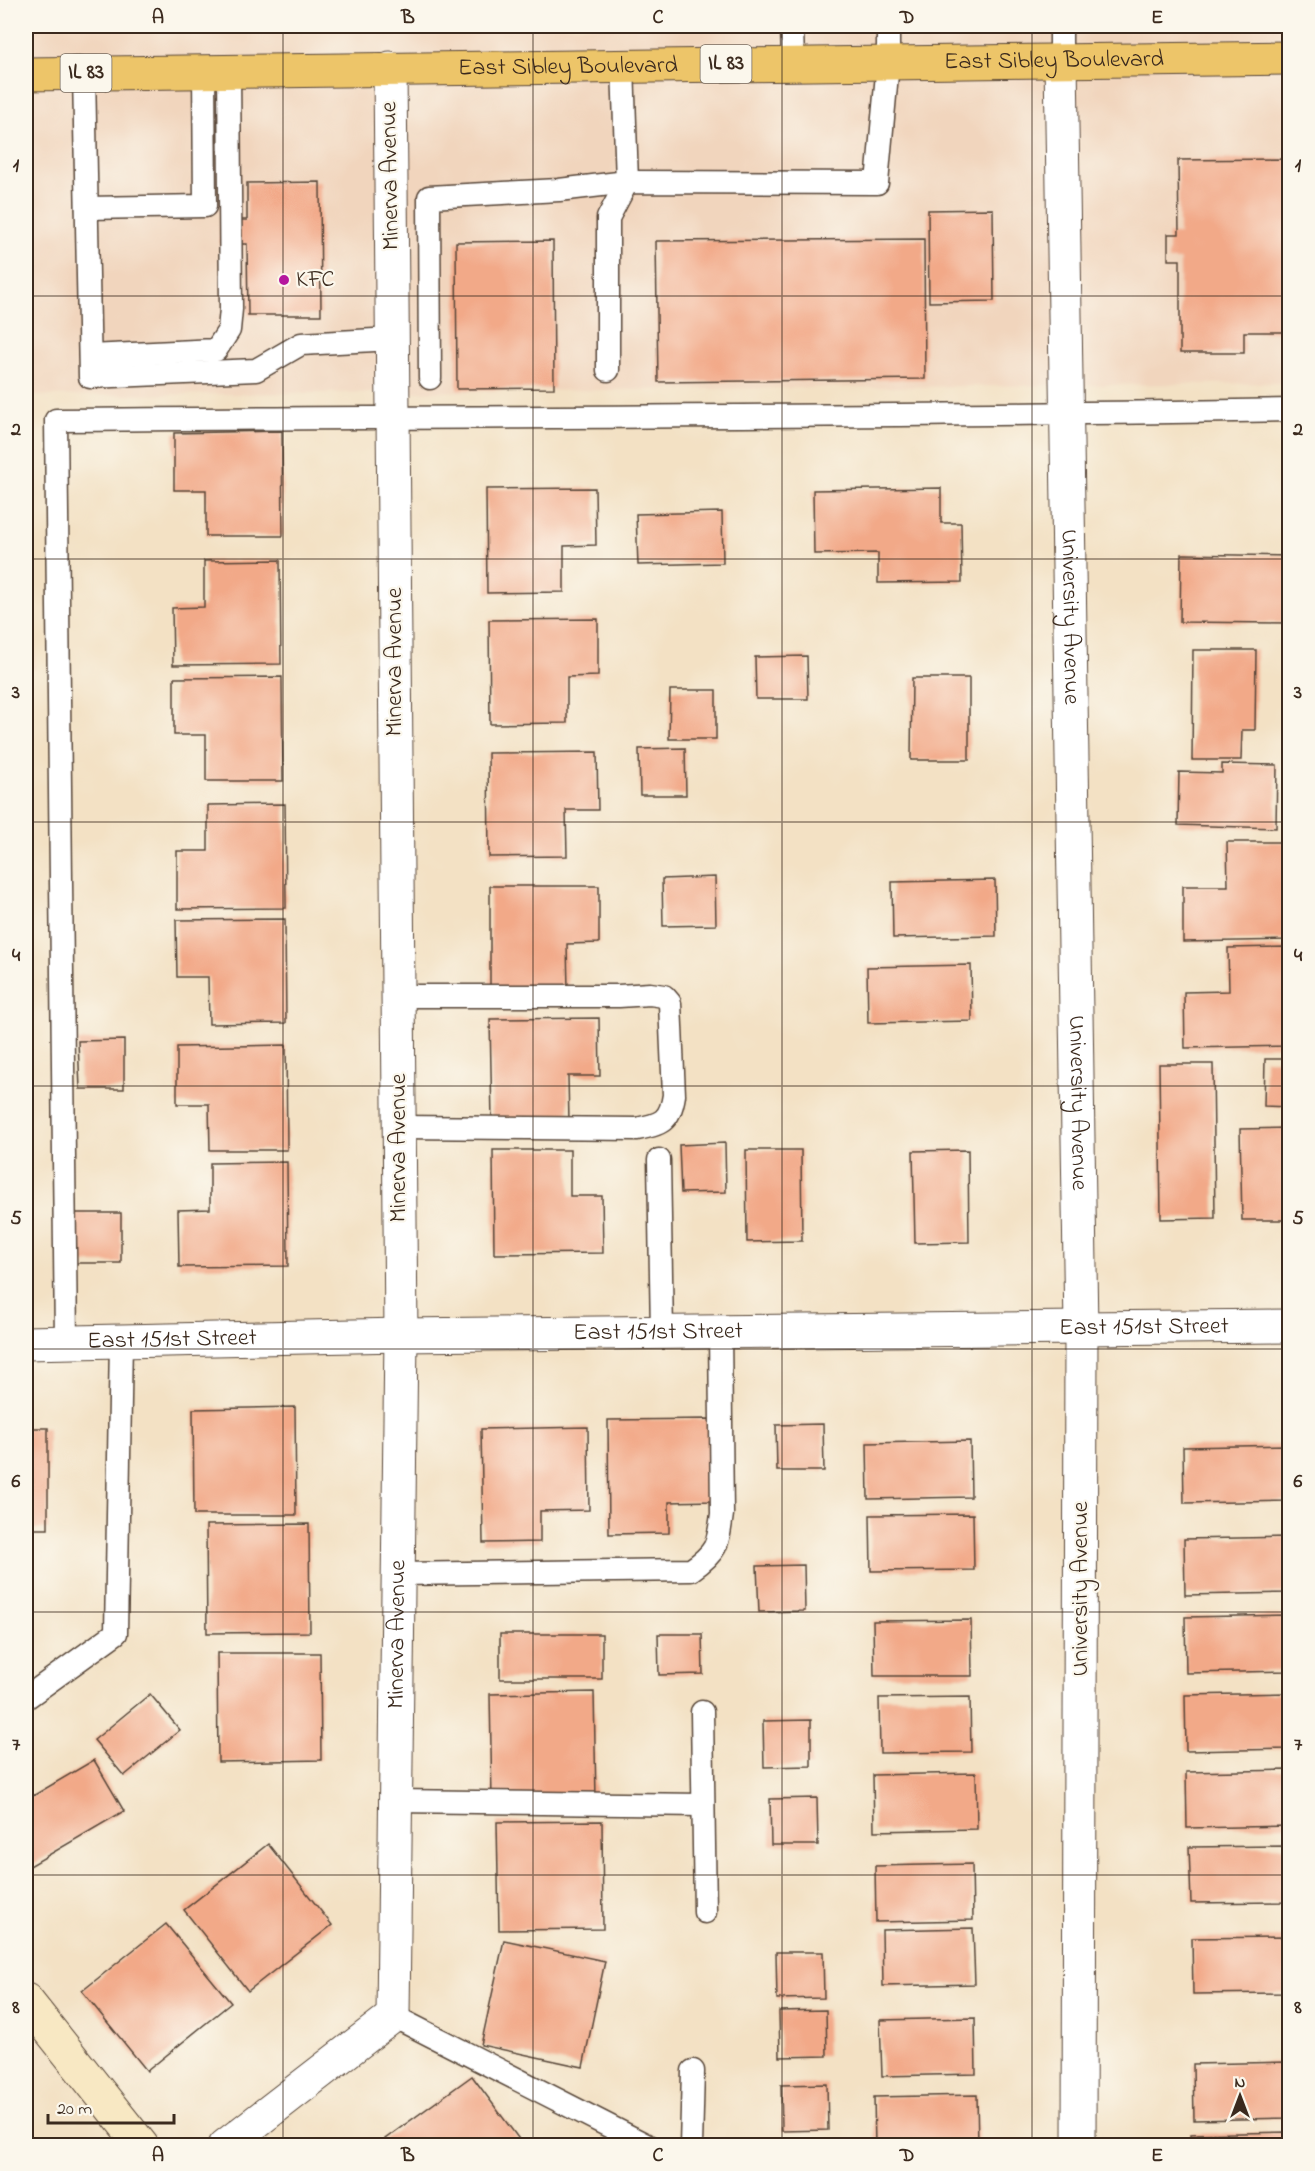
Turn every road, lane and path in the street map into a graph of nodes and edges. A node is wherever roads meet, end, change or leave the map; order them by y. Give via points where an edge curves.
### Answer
1 (792, 26) edge
2 (888, 26) edge
3 (1061, 26) edge
4 (1290, 58) edge
5 (1061, 61) junction
6 (793, 63) junction
7 (888, 63) junction
8 (623, 66) junction
9 (390, 68) junction
10 (216, 71) junction
11 (84, 73) junction
12 (26, 74) edge
13 (627, 182) junction
14 (87, 208) junction
15 (393, 339) junction
16 (90, 356) junction
17 (608, 370) dead end
18 (430, 378) dead end
19 (1290, 410) edge
20 (1067, 414) junction
21 (393, 416) junction
22 (398, 996) junction
23 (399, 1127) junction
24 (659, 1160) dead end
25 (1290, 1326) edge
26 (1081, 1329) junction
27 (720, 1332) junction
28 (662, 1333) junction
29 (401, 1335) junction
30 (121, 1340) junction
31 (66, 1342) junction
32 (26, 1343) edge
33 (398, 1574) junction
34 (26, 1698) edge
35 (702, 1712) dead end
36 (395, 1801) junction
37 (703, 1805) junction
38 (705, 1912) dead end
39 (26, 2001) edge
40 (393, 2016) junction
41 (693, 2072) dead end
42 (619, 2140) edge
43 (141, 2145) edge
44 (225, 2145) edge
45 (648, 2145) edge
46 (691, 2145) edge
47 (1079, 2145) edge

1 - 6 lane
2 - 7 lane
3 - 5 lane
4 - 5 main road, East Sibley Boulevard / IL 83
5 - 7 main road, East Sibley Boulevard / IL 83
5 - 20 street, University Avenue
6 - 7 main road, East Sibley Boulevard / IL 83
6 - 8 main road, East Sibley Boulevard / IL 83
7 - 13 lane via 877,183
8 - 9 main road, East Sibley Boulevard / IL 83
8 - 13 lane
9 - 10 main road, East Sibley Boulevard / IL 83
9 - 15 street, Minerva Avenue
10 - 11 main road, East Sibley Boulevard / IL 83
10 - 14 lane via 205,206
10 - 16 lane via 231,309 229,330 216,350
11 - 12 main road, East Sibley Boulevard / IL 83
11 - 14 lane
13 - 17 lane via 608,218
13 - 18 lane via 559,190 429,196
14 - 16 lane
15 - 16 lane via 301,344 256,370 90,376
15 - 21 street, Minerva Avenue
19 - 20 lane
20 - 21 lane
20 - 26 street, University Avenue
21 - 22 street, Minerva Avenue
21 - 31 lane via 56,420
22 - 23 street, Minerva Avenue
22 - 23 lane via 664,996 670,1003 674,1095 667,1118 660,1125 637,1130
23 - 29 street, Minerva Avenue
24 - 28 lane
25 - 26 street, East 151st Street
26 - 27 street, East 151st Street
26 - 47 street, University Avenue
27 - 28 street, East 151st Street
27 - 33 lane via 722,1514 719,1538 710,1557 691,1570
28 - 29 street, East 151st Street
29 - 30 street, East 151st Street
29 - 33 street, Minerva Avenue
30 - 31 street, East 151st Street
30 - 34 lane via 116,1633
31 - 32 street, East 151st Street
33 - 36 street, Minerva Avenue
35 - 37 lane
36 - 37 lane
36 - 40 street, Minerva Avenue
37 - 38 lane
39 - 43 street
40 - 42 lane
40 - 44 street
41 - 46 lane
42 - 45 lane

